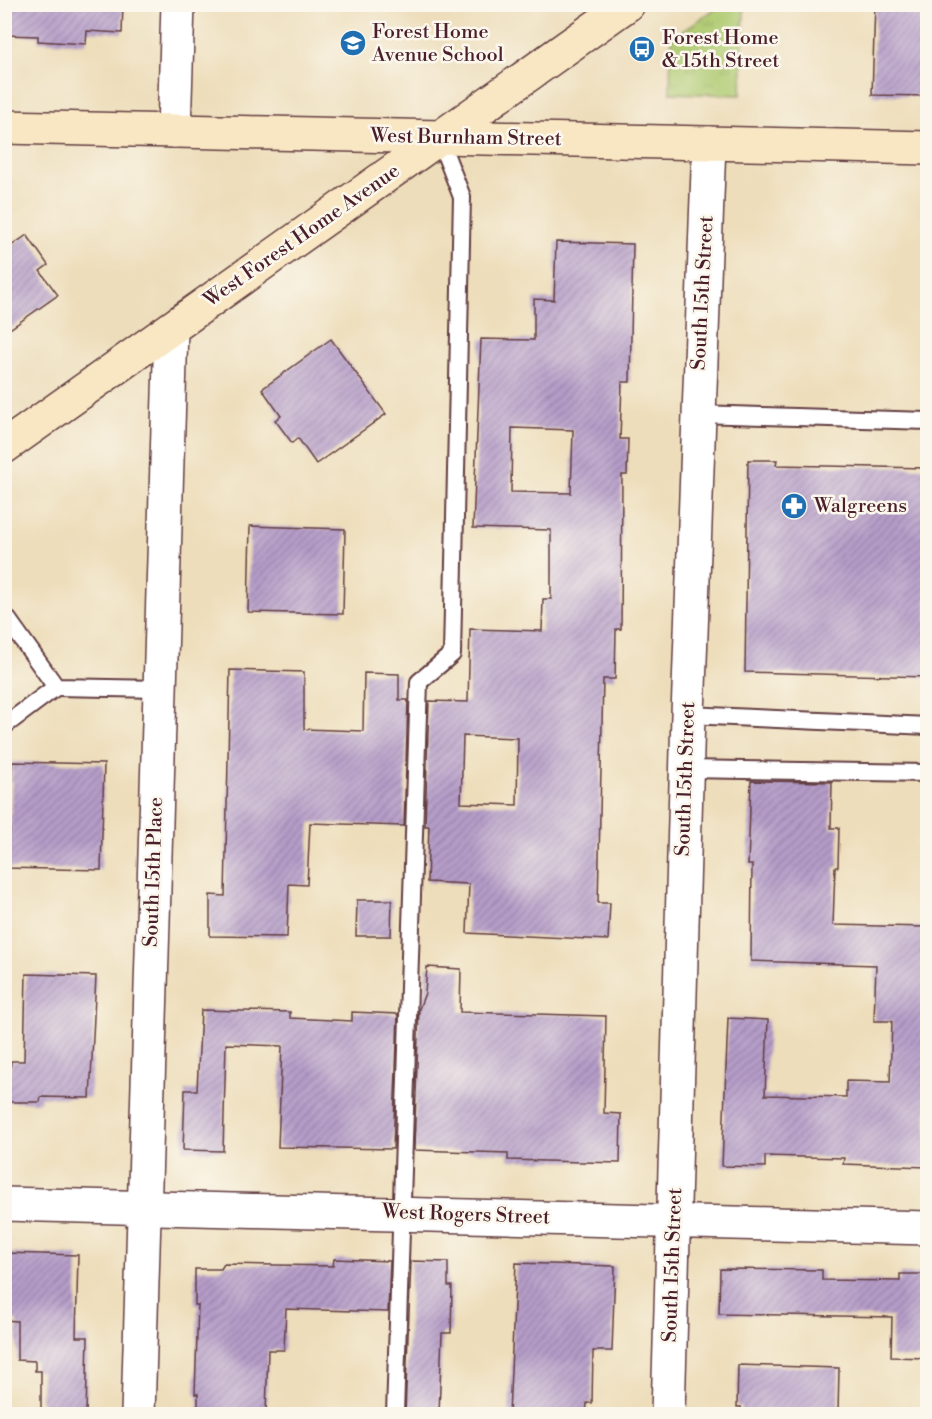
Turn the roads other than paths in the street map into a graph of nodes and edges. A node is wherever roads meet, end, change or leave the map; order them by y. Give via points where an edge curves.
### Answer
1 (178, 4) edge
2 (628, 4) edge
3 (4, 127) edge
4 (174, 131) junction
5 (439, 138) junction
6 (709, 144) junction
7 (927, 148) edge
8 (171, 329) junction
9 (698, 414) junction
10 (927, 421) edge
11 (4, 447) edge
12 (4, 614) edge
13 (56, 687) junction
14 (160, 689) junction
15 (688, 715) junction
16 (4, 726) edge
17 (927, 726) edge
18 (687, 769) junction
19 (927, 773) edge
20 (4, 1204) edge
21 (143, 1207) junction
22 (401, 1212) junction
23 (674, 1220) junction
24 (927, 1228) edge
25 (138, 1414) edge
26 (395, 1414) edge
27 (668, 1414) edge

1 - 4 street
2 - 5 street, West Forest Home Avenue
3 - 4 street, West Burnham Street
4 - 5 street, West Burnham Street
5 - 6 street, West Burnham Street
5 - 8 street, West Forest Home Avenue
5 - 22 lane via 462,197 452,654 419,682
6 - 7 street, West Burnham Street
6 - 9 street, South 15th Street
8 - 11 street, West Forest Home Avenue
8 - 14 street, South 15th Place
9 - 10 lane
9 - 15 street, South 15th Street
12 - 13 lane
13 - 14 lane
13 - 16 lane
14 - 21 street, South 15th Place
15 - 17 lane
15 - 18 street, South 15th Street
18 - 19 lane
18 - 23 street, South 15th Street
20 - 21 street, West Rogers Street
21 - 22 street, West Rogers Street
21 - 25 street, South 15th Place
22 - 23 street, West Rogers Street
22 - 26 lane
23 - 24 street, West Rogers Street
23 - 27 street, South 15th Street

